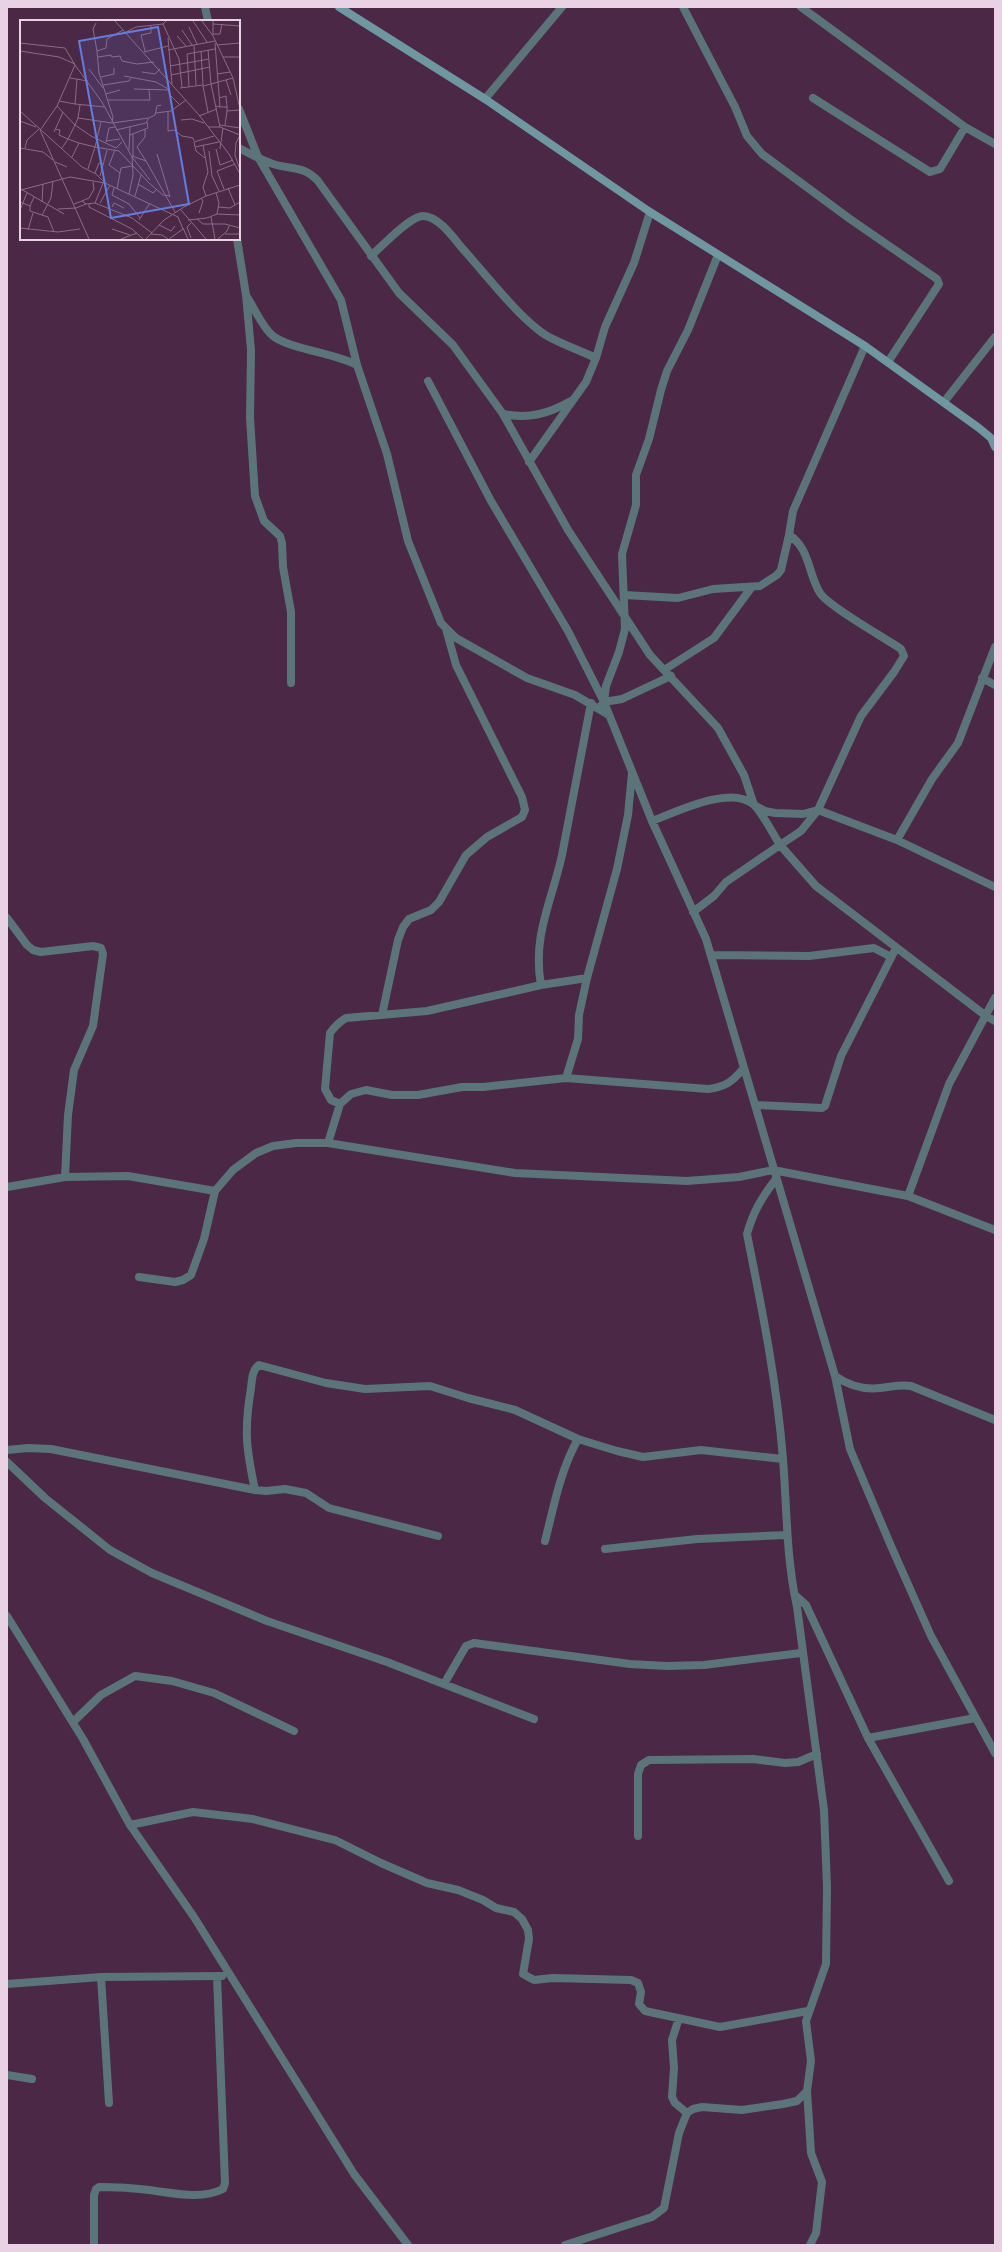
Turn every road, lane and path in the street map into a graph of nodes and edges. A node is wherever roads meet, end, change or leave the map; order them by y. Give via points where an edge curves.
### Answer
1 (206, 7) edge
2 (339, 7) edge
3 (562, 7) edge
4 (683, 7) edge
5 (800, 7) edge
6 (208, 20) edge
7 (813, 98) dead end
8 (485, 100) junction
9 (240, 112) edge
10 (965, 127) junction
11 (995, 144) edge
12 (240, 148) edge
13 (258, 157) junction
14 (650, 212) junction
15 (237, 240) edge
16 (718, 255) junction
17 (371, 256) junction
18 (246, 295) junction
19 (995, 337) edge
20 (865, 346) junction
21 (596, 358) junction
22 (888, 362) junction
23 (357, 365) junction
24 (428, 381) dead end
25 (574, 400) junction
26 (944, 402) junction
27 (503, 414) junction
28 (993, 439) edge
29 (995, 447) edge
30 (529, 462) junction
31 (788, 535) junction
32 (751, 588) junction
33 (624, 595) junction
34 (626, 619) junction
35 (445, 629) junction
36 (995, 647) edge
37 (664, 670) junction
38 (671, 676) junction
39 (982, 678) junction
40 (291, 683) dead end
41 (995, 685) edge
42 (591, 703) junction
43 (602, 705) junction
44 (632, 770) junction
45 (754, 805) junction
46 (818, 810) junction
47 (652, 821) junction
48 (897, 840) junction
49 (780, 845) junction
50 (995, 887) edge
51 (693, 912) junction
52 (7, 918) edge
53 (896, 948) junction
54 (711, 955) junction
55 (891, 957) junction
56 (587, 978) junction
57 (541, 985) junction
58 (995, 998) edge
59 (382, 1015) junction
60 (986, 1016) junction
61 (995, 1020) edge
62 (743, 1069) junction
63 (566, 1078) junction
64 (340, 1104) junction
65 (756, 1105) junction
66 (328, 1143) junction
67 (773, 1170) junction
68 (65, 1177) junction
69 (776, 1179) junction
70 (7, 1187) edge
71 (215, 1191) junction
72 (908, 1196) junction
73 (995, 1230) edge
74 (139, 1277) dead end
75 (835, 1376) junction
76 (995, 1420) edge
77 (578, 1440) junction
78 (7, 1450) edge
79 (783, 1459) junction
80 (7, 1462) edge
81 (255, 1490) junction
82 (786, 1535) junction
83 (438, 1536) dead end
84 (545, 1541) dead end
85 (605, 1549) dead end
86 (794, 1595) junction
87 (7, 1616) edge
88 (802, 1653) junction
89 (444, 1684) junction
90 (975, 1718) junction
91 (534, 1719) dead end
92 (73, 1722) junction
93 (294, 1731) dead end
94 (984, 1734) junction
95 (868, 1738) junction
96 (995, 1739) edge
97 (995, 1753) edge
98 (817, 1754) junction
99 (130, 1825) junction
100 (638, 1836) dead end
101 (949, 1881) dead end
102 (218, 1976) junction
103 (229, 1976) junction
104 (101, 1977) junction
105 (7, 1984) edge
106 (808, 2011) junction
107 (679, 2018) junction
108 (7, 2075) edge
109 (32, 2079) dead end
110 (807, 2091) junction
111 (109, 2103) dead end
112 (686, 2114) junction
113 (94, 2245) edge
114 (408, 2245) edge
115 (565, 2245) edge
116 (810, 2245) edge

1 - 6 street
2 - 8 street
3 - 8 street
4 - 22 street via 735,107 747,136 762,154 937,279 939,284
5 - 10 street
7 - 10 street via 930,172 940,169
8 - 14 street
9 - 13 street
10 - 11 street
12 - 13 street
13 - 17 street via 310,173
13 - 23 street via 341,300
14 - 16 street
14 - 21 street via 634,263 605,327
15 - 18 street
16 - 20 street
16 - 33 street via 688,330 667,371 649,439 636,475 636,505 622,554
17 - 21 street via 407,223 421,216 429,216 435,219 529,321 548,336
17 - 27 street via 399,293 453,345
18 - 23 street via 272,335
18 - 40 street via 251,350 250,418 255,496 264,520 280,536 282,543 282,567 291,612
19 - 26 street
20 - 22 street
20 - 31 street via 793,511
21 - 25 street via 586,382
22 - 26 street
23 - 35 street via 387,454 408,541
24 - 43 street via 491,501 568,631
25 - 27 street via 544,414
25 - 30 street
26 - 28 street
27 - 30 street
28 - 29 street
30 - 34 street via 568,530
31 - 32 street via 781,570 766,584
31 - 46 street via 795,538 810,564 820,593 901,649 904,656 861,716
32 - 33 street via 713,589 678,598
32 - 37 street via 714,638
33 - 34 street
34 - 37 street via 650,655
34 - 43 street via 623,640 606,686
35 - 42 street via 456,638 527,678 575,694
35 - 59 street via 456,665 522,797 525,810 522,818 487,837 466,855 432,910 409,918 398,940
36 - 39 street
37 - 38 street
38 - 43 street via 622,699
38 - 45 street via 718,728 744,775
39 - 41 street
39 - 48 street via 958,743 932,779
42 - 43 street
42 - 57 street via 561,857 537,952
43 - 44 street via 610,715
44 - 47 street
44 - 56 street via 628,815 617,869
45 - 46 street via 774,813 803,814
45 - 47 street via 738,798 726,797
45 - 49 street
46 - 48 street
46 - 49 street via 801,831
47 - 51 street
48 - 50 street
49 - 51 street via 726,882 714,896
49 - 53 street via 816,886
51 - 54 street
52 - 68 street via 33,950 41,952 94,946 101,948 103,954 93,1026 74,1070 68,1115
53 - 55 street
53 - 60 street
54 - 55 street via 809,956 874,948
54 - 62 street
55 - 65 street via 841,1056 825,1106 822,1108
56 - 57 street
56 - 63 street via 579,1015 578,1039
57 - 59 street via 426,1011
58 - 60 street
59 - 64 street via 346,1018 335,1025 330,1033 325,1089 331,1100
60 - 61 street
60 - 72 street via 949,1084
62 - 63 street via 732,1083 708,1089
62 - 65 street
63 - 64 street via 483,1088 462,1086 418,1095 392,1095 366,1090 351,1094
64 - 66 street
65 - 67 street
66 - 67 street via 515,1173 687,1181 739,1177
66 - 71 street via 273,1146 256,1153 233,1170
67 - 69 street
67 - 72 street
68 - 70 street
68 - 71 street via 128,1176
69 - 75 street
69 - 79 street via 752,1215 747,1234 771,1354
71 - 74 street via 204,1239 191,1275 175,1282
72 - 73 street
75 - 76 street via 847,1384 872,1389 911,1386
75 - 90 street via 850,1449 931,1636
77 - 79 street via 643,1457 701,1450
77 - 81 street via 515,1410 430,1386 357,1388 326,1383 259,1365 253,1374 246,1422 246,1443
77 - 84 street via 569,1455 561,1478
78 - 81 street via 51,1449
79 - 82 street
80 - 89 street via 45,1498 110,1550 152,1573 267,1621
81 - 83 street via 285,1489 306,1493 329,1508
82 - 85 street via 697,1539
82 - 86 street
86 - 88 street
86 - 95 street via 806,1605
87 - 92 street
88 - 89 street via 704,1665 667,1666 630,1664 474,1643 466,1646
88 - 98 street
89 - 91 street
90 - 94 street
90 - 95 street
92 - 93 street via 101,1695 135,1676 172,1681 214,1693
92 - 99 street
94 - 96 street
94 - 97 street
95 - 101 street
98 - 100 street via 798,1762 785,1763 753,1759 649,1760 641,1765 638,1774
98 - 106 street via 824,1810 828,1935 826,1964 817,1994
99 - 103 street via 194,1918
99 - 107 street via 194,1812 253,1819 335,1840 381,1864 427,1883 458,1890 484,1900 496,1908 514,1912 522,1919 528,1930 529,1939 523,1969 523,1974 527,1978 631,1980 638,1983 641,1992 639,2004 645,2011
102 - 103 street
102 - 104 street
102 - 113 street via 225,2183 223,2189 216,2193 184,2195 100,2187 94,2195
103 - 114 street via 354,2174
104 - 105 street
104 - 111 street
106 - 107 street via 720,2027
106 - 110 street via 806,2021 811,2061
107 - 112 street via 672,2040 672,2096
108 - 109 street
110 - 112 street via 797,2102 742,2110 702,2107
110 - 116 street via 811,2153 822,2182 816,2234
112 - 115 street via 679,2133 664,2208 652,2217

